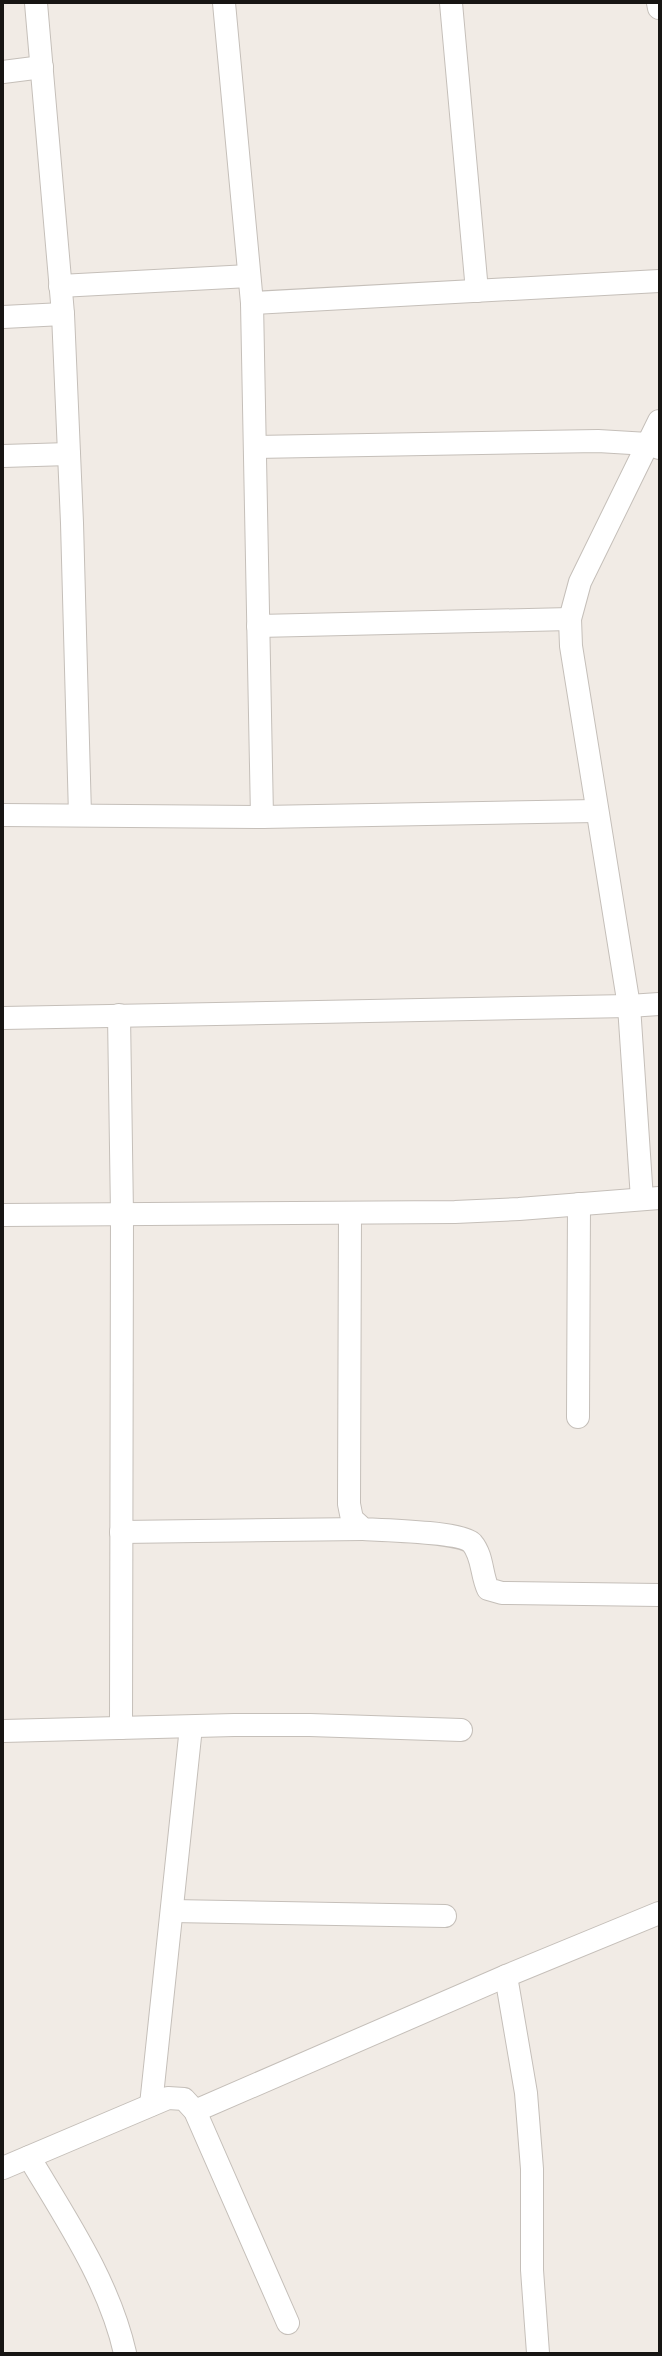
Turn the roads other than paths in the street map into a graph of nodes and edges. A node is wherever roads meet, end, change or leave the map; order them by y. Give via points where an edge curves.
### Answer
1 (36, 3) edge
2 (224, 3) edge
3 (451, 3) edge
4 (658, 3) edge
5 (659, 8) edge
6 (42, 67) junction
7 (3, 72) edge
8 (249, 276) junction
9 (659, 281) edge
10 (60, 286) junction
11 (477, 291) junction
12 (252, 303) junction
13 (63, 314) junction
14 (3, 317) edge
15 (659, 421) edge
16 (654, 446) edge
17 (255, 448) junction
18 (69, 454) junction
19 (3, 456) edge
20 (570, 619) junction
21 (258, 626) junction
22 (596, 811) junction
23 (3, 815) edge
24 (80, 815) junction
25 (262, 817) junction
26 (659, 1004) edge
27 (628, 1006) junction
28 (119, 1015) junction
29 (3, 1018) edge
30 (651, 1199) edge
31 (579, 1204) junction
32 (350, 1213) junction
33 (122, 1214) junction
34 (3, 1215) edge
35 (578, 1417) dead end
36 (363, 1529) junction
37 (122, 1532) junction
38 (659, 1595) edge
39 (191, 1727) junction
40 (120, 1728) junction
41 (461, 1730) dead end
42 (3, 1732) edge
43 (172, 1911) junction
44 (659, 1913) edge
45 (445, 1916) dead end
46 (506, 1976) junction
47 (151, 2105) junction
48 (195, 2112) junction
49 (29, 2157) junction
50 (3, 2168) edge
51 (288, 2323) dead end
52 (125, 2353) edge
53 (538, 2353) edge

1 - 6 street
2 - 8 street
3 - 11 street
4 - 5 street
6 - 7 street
6 - 10 street
8 - 10 street
8 - 12 street
9 - 11 street
10 - 13 street
11 - 12 street
12 - 17 street
13 - 14 street
13 - 18 street
15 - 16 street
16 - 17 street via 598,442
16 - 20 street via 580,582
17 - 21 street
18 - 19 street
18 - 24 street
20 - 21 street
20 - 22 street
21 - 25 street
22 - 25 street
22 - 27 street
23 - 24 street
24 - 25 street
26 - 27 street
27 - 28 street
27 - 30 street
28 - 29 street
28 - 33 street
30 - 31 street
31 - 32 street via 455,1212
31 - 35 street
32 - 33 street
32 - 36 street via 349,1504 352,1519
33 - 34 street
33 - 37 street
36 - 37 street
36 - 38 street via 456,1536 472,1542 481,1558 483,1579 488,1589 502,1593
37 - 40 street
39 - 40 street
39 - 41 street via 310,1725
39 - 43 street
40 - 42 street
43 - 45 street
43 - 47 street
44 - 46 street
46 - 48 street
46 - 53 street via 526,2093 532,2169 532,2270
47 - 48 street via 168,2098 184,2099
47 - 49 street
48 - 51 street
49 - 50 street
49 - 52 street via 72,2228 98,2278 118,2322

